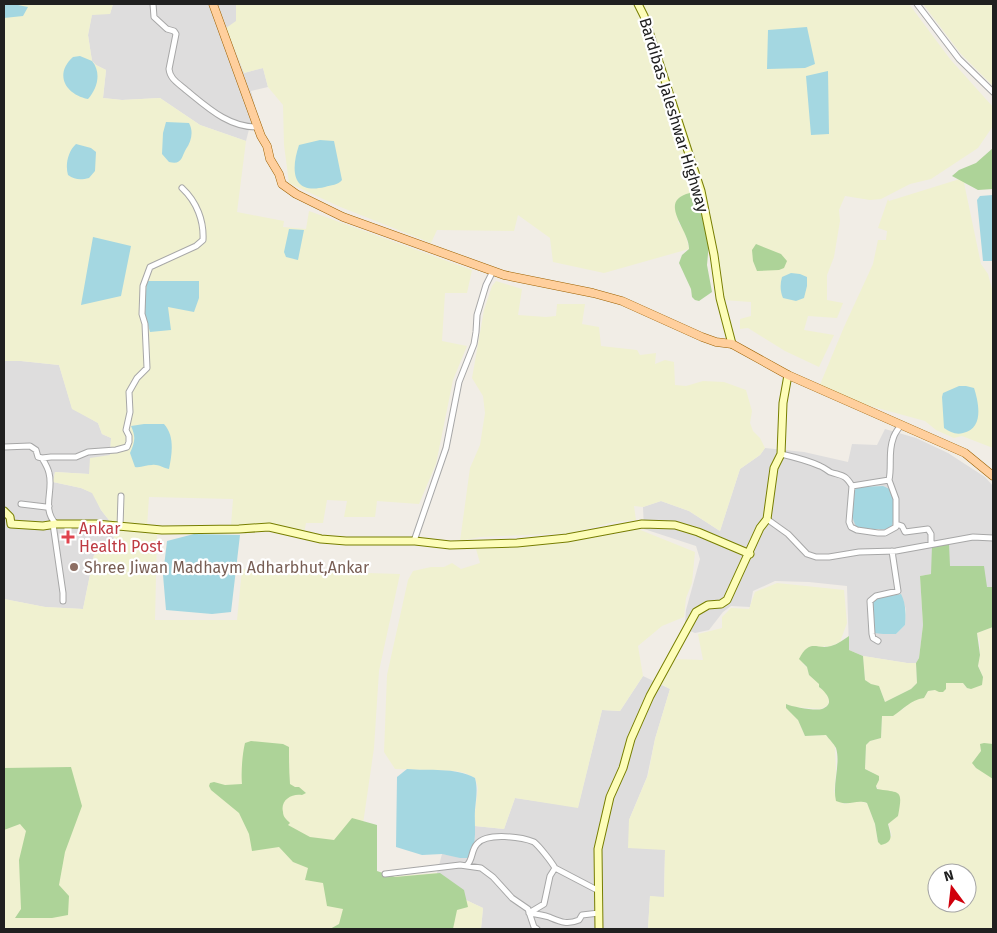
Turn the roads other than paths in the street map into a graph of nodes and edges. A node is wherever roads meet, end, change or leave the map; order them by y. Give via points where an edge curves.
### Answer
1 (153, 4) edge
2 (214, 4) edge
3 (638, 4) edge
4 (917, 4) edge
5 (993, 92) edge
6 (258, 127) junction
7 (182, 188) dead end
8 (493, 271) junction
9 (732, 344) junction
10 (788, 375) junction
11 (901, 425) junction
12 (4, 447) edge
13 (781, 454) junction
14 (42, 458) junction
15 (993, 476) edge
16 (889, 480) junction
17 (852, 486) junction
18 (121, 496) dead end
19 (21, 504) dead end
20 (49, 506) junction
21 (4, 511) edge
22 (767, 520) junction
23 (55, 524) junction
24 (896, 524) junction
25 (120, 527) junction
26 (993, 538) edge
27 (414, 541) junction
28 (931, 544) junction
29 (892, 551) junction
30 (750, 554) junction
31 (63, 601) dead end
32 (878, 641) dead end
33 (467, 865) junction
34 (555, 868) junction
35 (385, 874) dead end
36 (598, 892) junction
37 (529, 913) junction
38 (599, 913) junction
39 (537, 929) edge
40 (599, 929) edge

1 - 6 street via 154,17 176,34 168,69 173,79 212,112 240,125
2 - 6 main road
3 - 9 street, Bardibas Jaleshwar Highway via 702,191 720,298
4 - 5 street via 959,59
6 - 8 main road via 282,184 296,194 343,217
7 - 14 street via 197,208 203,225 203,240 150,267 143,286 147,368 129,392 127,447 88,452 76,457
8 - 9 main road via 622,301 702,337
8 - 27 street via 477,315 474,344 459,382 446,448
9 - 10 main road
10 - 11 main road
10 - 13 street via 782,403
11 - 15 main road via 965,453
11 - 16 street via 892,444
12 - 14 street via 30,446
13 - 17 street via 842,475
13 - 22 street via 774,468
14 - 20 street via 49,474
16 - 17 street
16 - 24 street via 896,498
17 - 24 street via 848,522 852,527 885,533
18 - 25 street
19 - 20 street
20 - 23 street
21 - 23 street via 12,524
22 - 29 street via 788,534 807,554 829,557
22 - 30 street via 760,528
23 - 25 street
23 - 31 street
24 - 28 street via 905,532 928,529
25 - 27 street via 162,530 269,527 346,542
26 - 28 street via 973,537
27 - 30 street via 450,545 517,544 642,524 675,525
28 - 29 street
29 - 32 street via 898,592 873,597 870,601 872,634
30 - 36 street via 727,600 696,612 650,696 610,797 598,849
33 - 34 street via 475,845 492,836 534,842
33 - 35 street
33 - 37 street via 487,871
34 - 36 street
34 - 37 street via 544,904
36 - 38 street
37 - 38 street via 569,924 584,914
37 - 39 street
38 - 40 street

